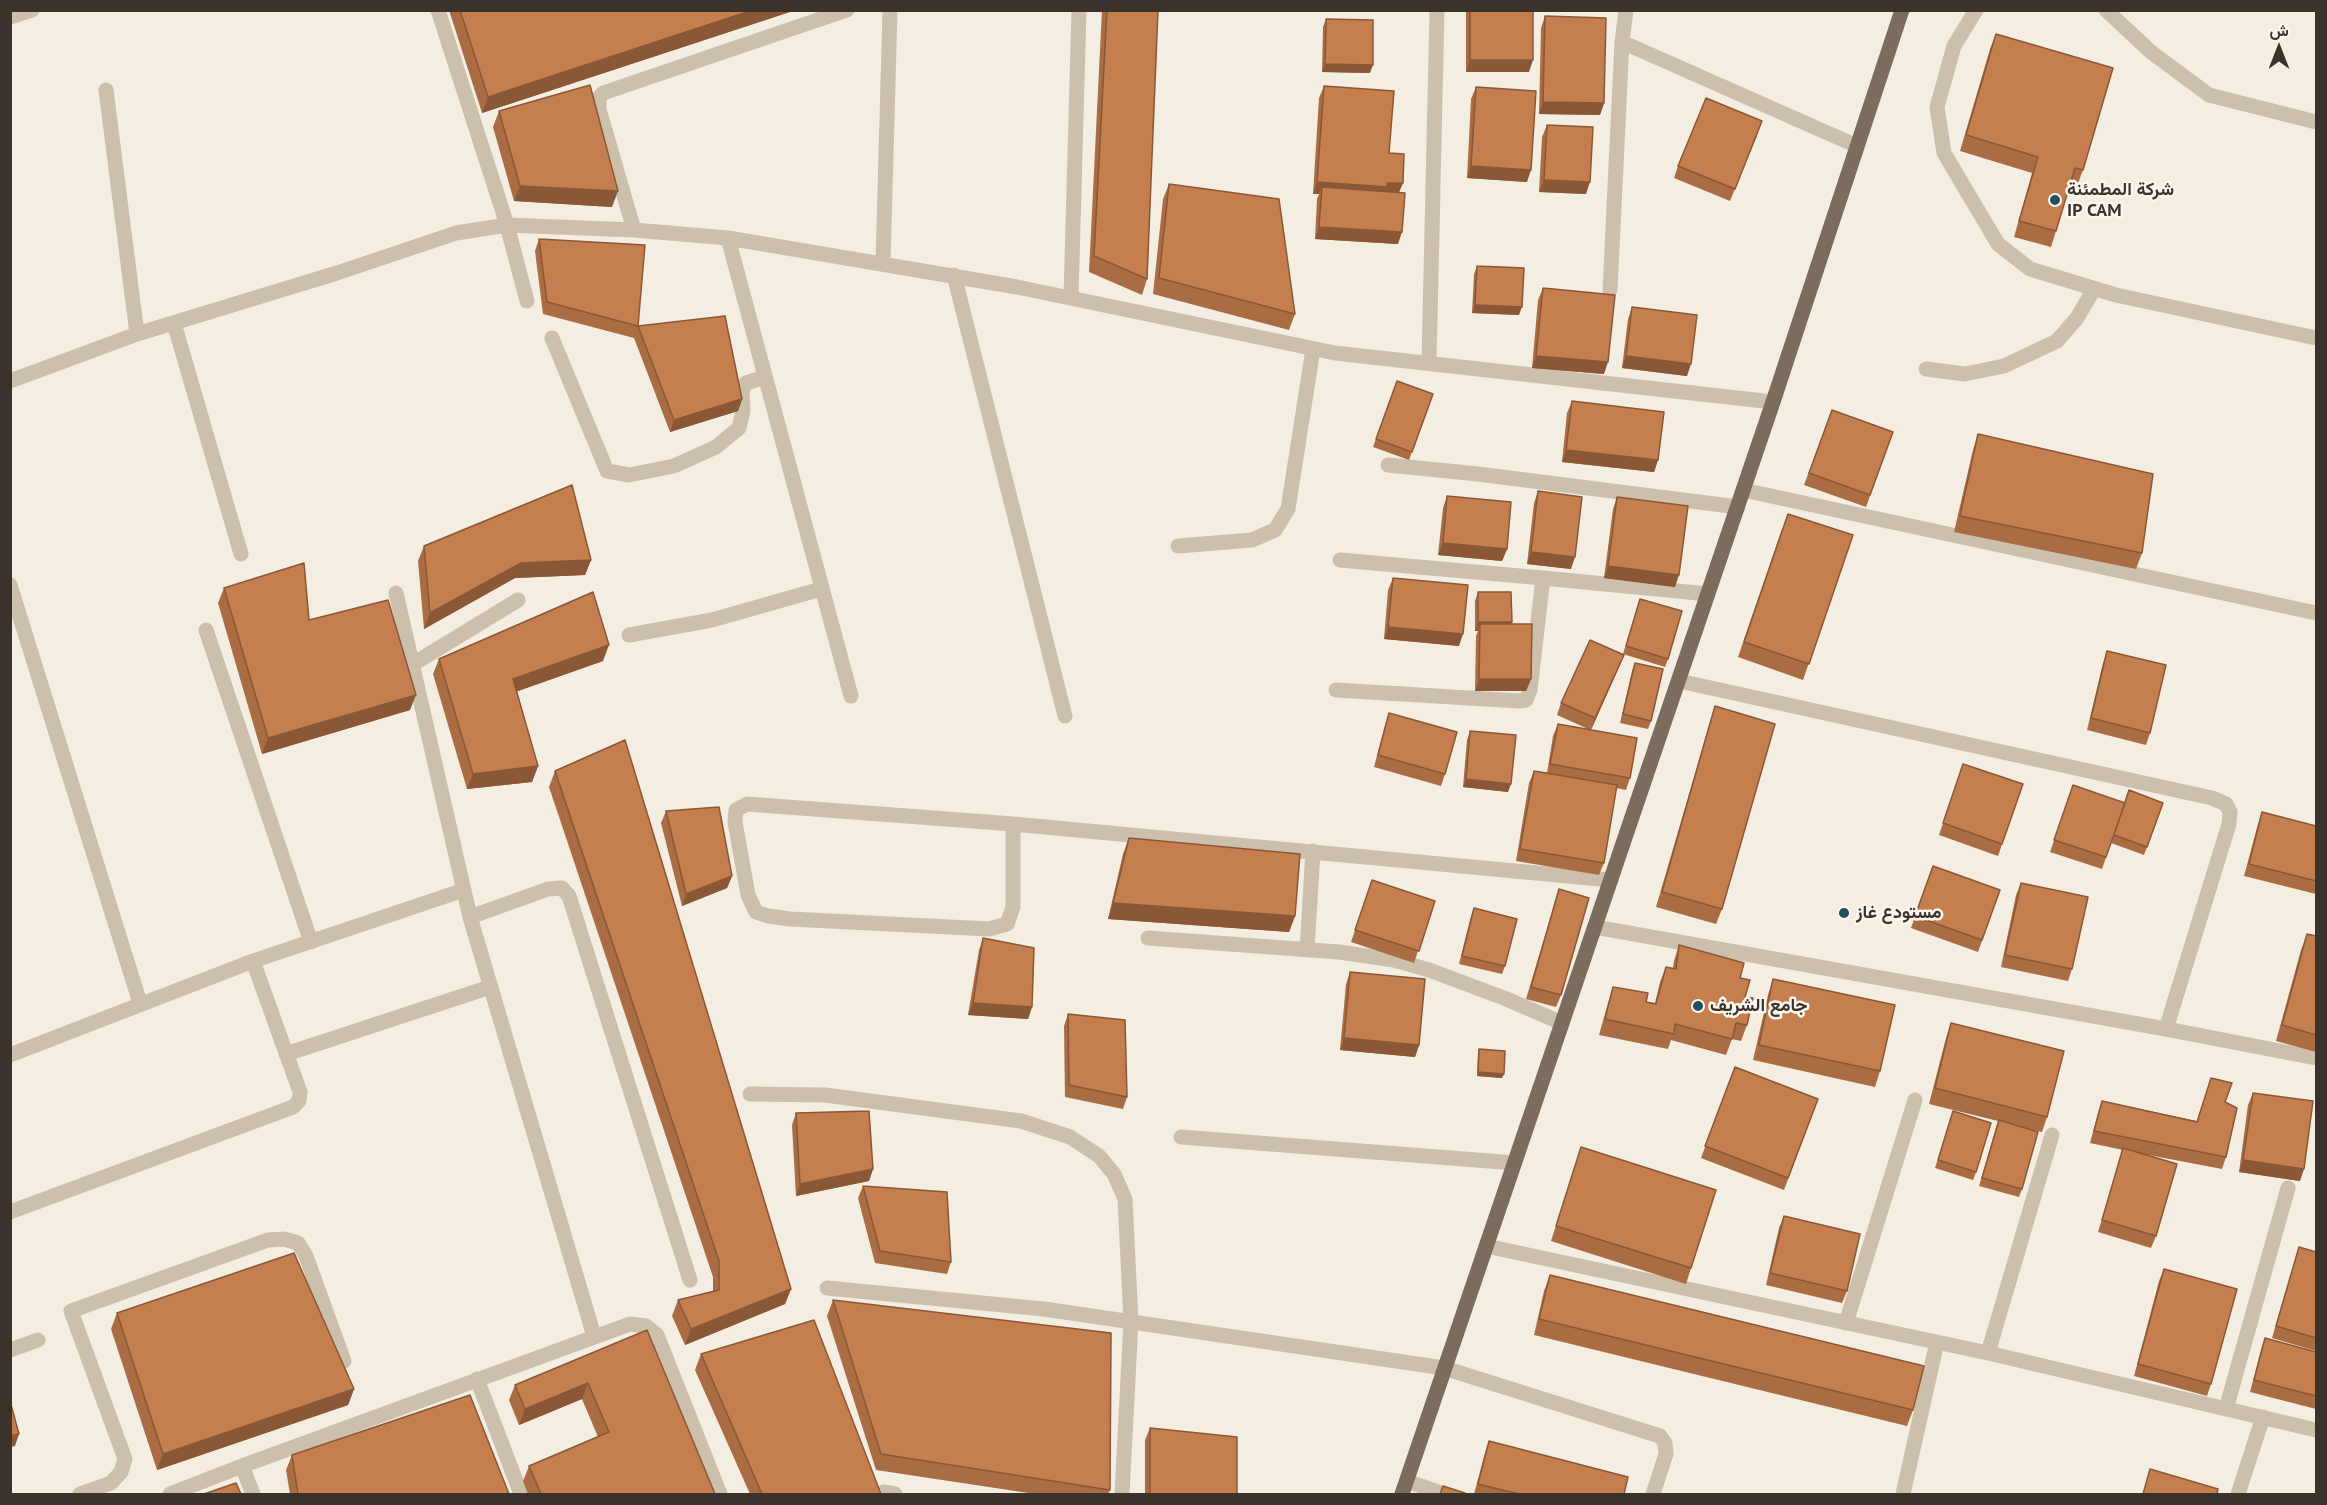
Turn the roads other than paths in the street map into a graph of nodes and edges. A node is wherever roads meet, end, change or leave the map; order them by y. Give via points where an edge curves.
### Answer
1 (32, 10) edge
2 (438, 10) edge
3 (847, 10) edge
4 (890, 10) edge
5 (1079, 10) edge
6 (1437, 10) edge
7 (1626, 10) edge
8 (1902, 10) edge
9 (1976, 10) edge
10 (2106, 10) edge
11 (10, 17) edge
12 (1622, 42) junction
13 (106, 90) dead end
14 (2316, 122) edge
15 (1857, 146) junction
16 (507, 225) junction
17 (634, 230) junction
18 (728, 238) junction
19 (882, 263) junction
20 (954, 275) junction
21 (2094, 289) junction
22 (1610, 290) dead end
23 (1071, 297) junction
24 (527, 300) dead end
25 (174, 323) junction
26 (137, 334) junction
27 (552, 338) dead end
28 (2316, 338) edge
29 (1313, 350) junction
30 (1429, 363) junction
31 (1926, 369) dead end
32 (765, 378) junction
33 (10, 381) edge
34 (1773, 402) junction
35 (1388, 465) dead end
36 (1743, 490) junction
37 (1738, 507) junction
38 (1178, 546) dead end
39 (241, 554) dead end
40 (1340, 560) dead end
41 (1543, 578) junction
42 (10, 585) edge
43 (821, 589) junction
44 (396, 593) dead end
45 (1708, 594) junction
46 (518, 600) dead end
47 (2316, 613) edge
48 (206, 630) dead end
49 (629, 635) dead end
50 (413, 664) junction
51 (1679, 681) junction
52 (1336, 690) dead end
53 (851, 696) dead end
54 (1065, 716) dead end
55 (1013, 824) junction
56 (1313, 851) junction
57 (1611, 880) junction
58 (464, 890) junction
59 (470, 917) junction
60 (1595, 927) junction
61 (1148, 938) dead end
62 (311, 942) junction
63 (1307, 950) junction
64 (253, 961) junction
65 (490, 987) junction
66 (140, 1003) junction
67 (1562, 1023) junction
68 (2166, 1029) junction
69 (286, 1054) junction
70 (10, 1055) edge
71 (2316, 1058) edge
72 (750, 1094) dead end
73 (1915, 1100) dead end
74 (2052, 1135) dead end
75 (1181, 1137) dead end
76 (1515, 1163) junction
77 (2288, 1188) dead end
78 (10, 1212) edge
79 (1486, 1246) junction
80 (690, 1280) dead end
81 (827, 1287) dead end
82 (1131, 1322) junction
83 (1846, 1323) junction
84 (594, 1336) junction
85 (38, 1340) dead end
86 (1937, 1342) junction
87 (10, 1350) edge
88 (1988, 1353) junction
89 (344, 1361) edge
90 (1444, 1368) junction
91 (477, 1379) junction
92 (2226, 1409) junction
93 (2263, 1417) junction
94 (2316, 1430) edge
95 (242, 1466) junction
96 (1404, 1488) edge
97 (80, 1494) edge
98 (170, 1494) edge
99 (253, 1494) edge
100 (521, 1494) edge
101 (720, 1494) edge
102 (1122, 1494) edge
103 (1444, 1494) edge
104 (1653, 1494) edge
105 (1903, 1494) edge
106 (2238, 1494) edge

1 - 11 street
2 - 16 street
3 - 17 street via 603,93 599,109
4 - 19 street
5 - 23 street
6 - 30 street
7 - 12 street
8 - 15 main road
9 - 21 street via 1954,46 1937,107 1944,153 1998,244 2030,268
10 - 14 street via 2151,52 2209,95
12 - 15 street
12 - 22 street
13 - 26 street
15 - 34 main road
16 - 17 street
16 - 24 street
16 - 25 street via 456,233
17 - 18 street
18 - 19 street
18 - 32 street
19 - 20 street
20 - 23 street
20 - 54 street
21 - 28 street
21 - 31 street via 2057,341 2004,366 1965,374
23 - 29 street
25 - 26 street
25 - 39 street
26 - 33 street
27 - 32 street via 608,471 629,475 674,466 716,447 740,428 742,391 747,383
29 - 30 street
29 - 38 street via 1288,509 1275,530 1252,540
30 - 34 street
32 - 43 street
34 - 36 main road
35 - 37 street
36 - 37 main road
36 - 47 street
37 - 45 main road
40 - 41 street
41 - 45 street
41 - 52 street via 1526,700
42 - 66 street
43 - 49 street via 712,620
43 - 53 street
44 - 50 street
45 - 51 main road
46 - 50 street
48 - 62 street
50 - 58 street
51 - 57 main road
51 - 68 street via 2226,804 2229,824
55 - 55 street via 747,804 736,810 735,822 748,895 756,912 790,919 989,929 1007,924 1013,907
55 - 56 street
56 - 57 street
56 - 63 street
57 - 60 main road
58 - 59 street
58 - 62 street
59 - 65 street
59 - 80 street via 548,889 562,888 569,896
60 - 67 main road
60 - 68 street
61 - 63 street
62 - 64 street
63 - 67 street via 1394,960 1420,967
64 - 66 street
64 - 69 street
65 - 69 street
65 - 84 street
66 - 70 street
67 - 76 main road
68 - 71 street
69 - 78 street via 300,1092 293,1107
72 - 82 street via 825,1095 914,1106 1021,1121 1070,1137 1099,1156 1114,1174 1125,1199
73 - 83 street
74 - 88 street
75 - 76 street
76 - 79 main road
77 - 92 street
79 - 83 street
79 - 90 main road
81 - 82 street
82 - 90 street
82 - 102 street
83 - 86 street
84 - 91 street
84 - 101 street via 630,1324 646,1326 657,1335
85 - 87 street
86 - 88 street
86 - 105 street
88 - 92 street
89 - 97 street via 306,1256 298,1243 284,1239 268,1240 71,1311 125,1459 121,1472 111,1483
90 - 96 main road
90 - 104 street via 1660,1436 1666,1454
91 - 95 street
91 - 100 street
92 - 93 street
93 - 94 street
93 - 106 street
95 - 98 street
95 - 99 street
96 - 103 street

